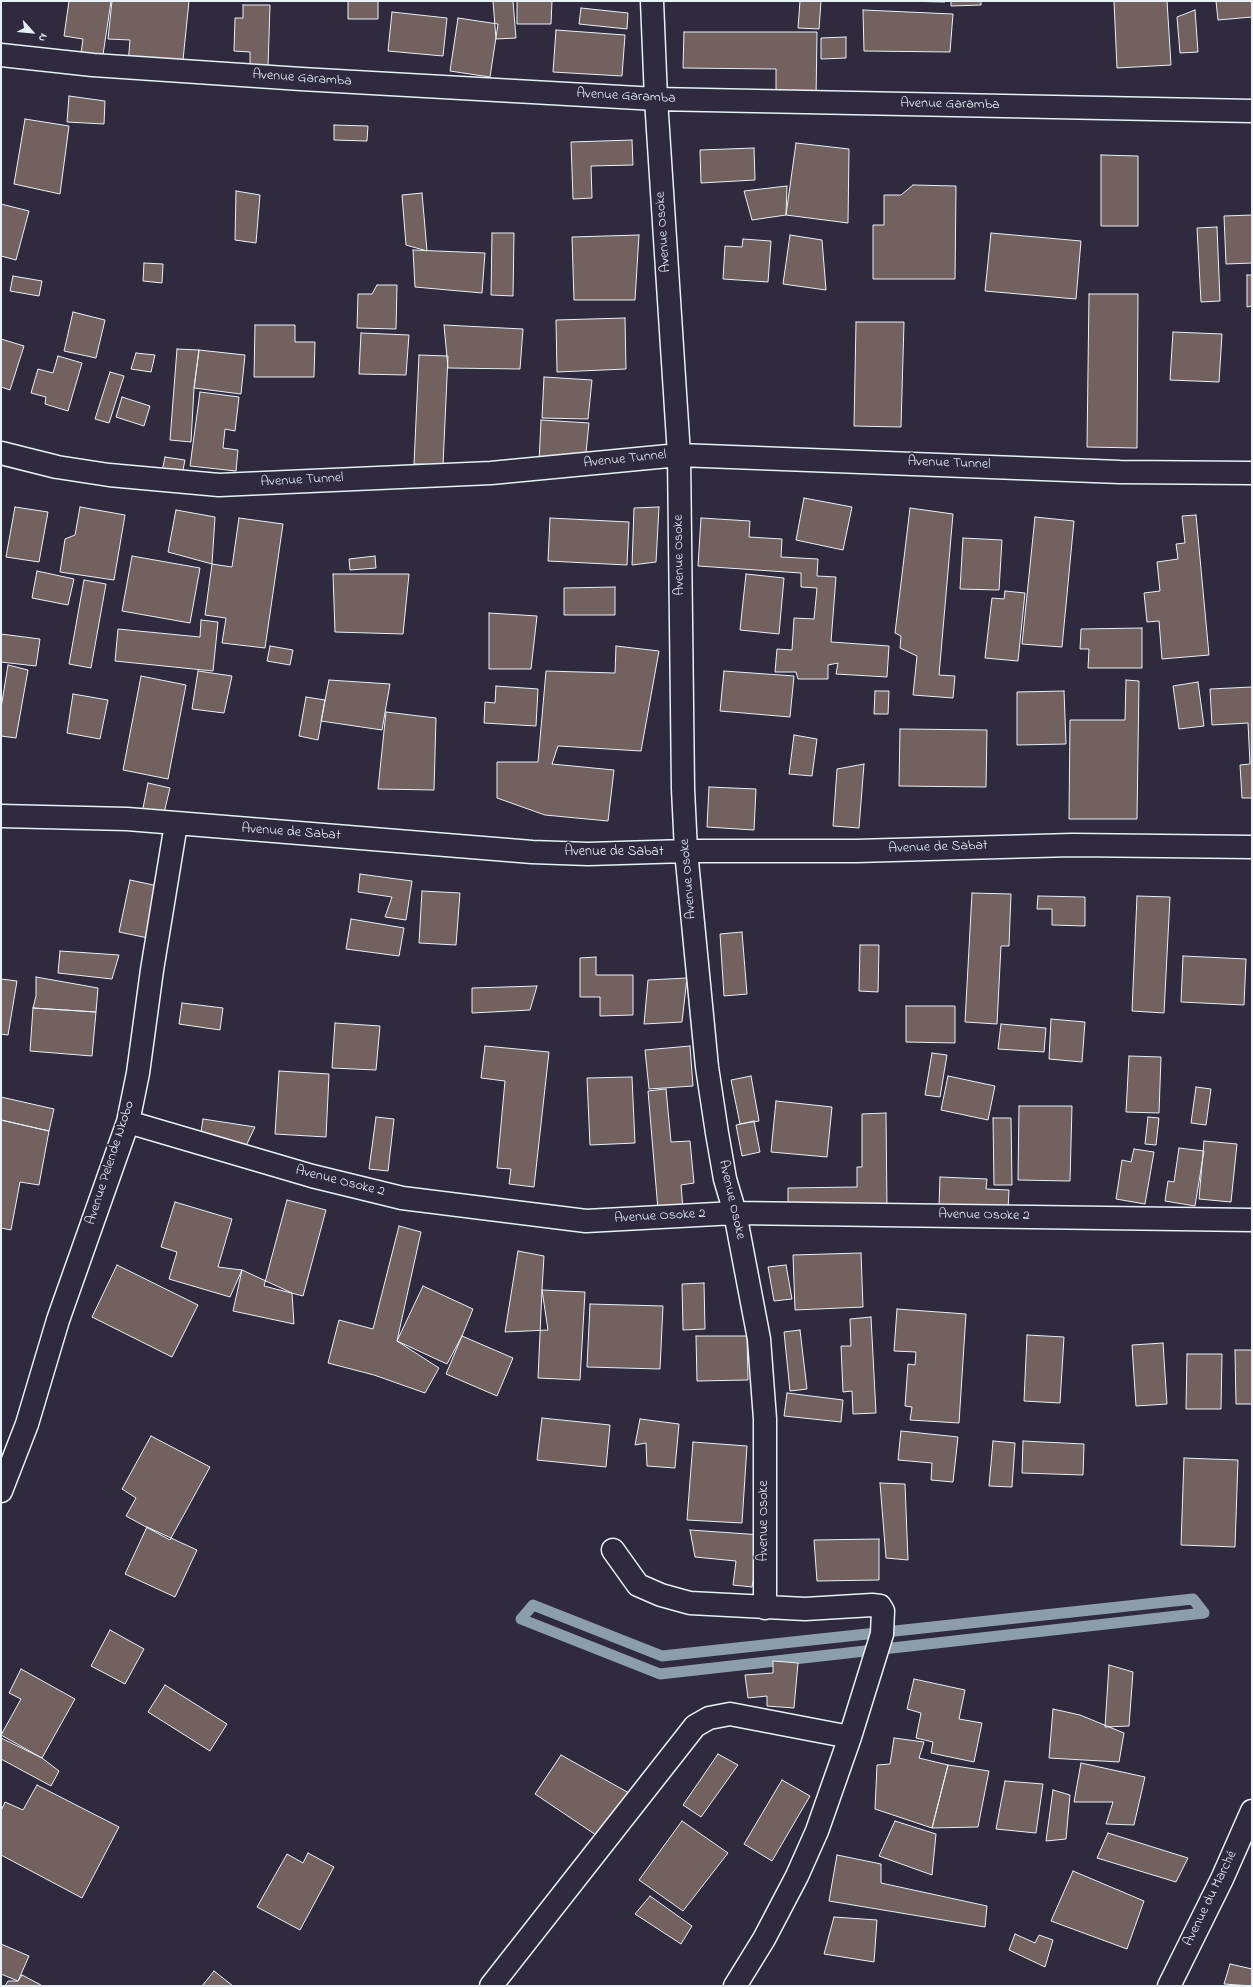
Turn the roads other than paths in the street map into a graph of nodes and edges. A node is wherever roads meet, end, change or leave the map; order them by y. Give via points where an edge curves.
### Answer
1 (652, 1) edge
2 (1, 55) edge
3 (656, 99) junction
4 (1252, 111) edge
5 (1, 453) edge
6 (679, 455) junction
7 (1252, 473) edge
8 (1, 816) edge
9 (176, 824) junction
10 (1252, 847) edge
11 (686, 851) junction
12 (128, 1122) junction
13 (735, 1213) junction
14 (1252, 1220) edge
15 (1, 1491) edge
16 (613, 1550) dead end
17 (765, 1608) junction
18 (850, 1737) junction
19 (1252, 1812) edge
20 (491, 1986) edge
21 (735, 1986) edge
22 (1169, 1986) edge

1 - 3 street, Avenue Osoke
2 - 3 street, Avenue Garamba via 92,65
3 - 4 street, Avenue Garamba
3 - 6 street, Avenue Osoke
5 - 6 street, Avenue Tunnel via 108,475 219,485 491,473
6 - 7 street, Avenue Tunnel via 1120,472
6 - 11 street, Avenue Osoke
8 - 9 street, Avenue de Sabat
9 - 11 street, Avenue de Sabat via 539,852 588,854
9 - 12 street, Avenue Pelende Nkobo via 138,1073
10 - 11 street, Avenue de Sabat via 1072,845 856,851
11 - 13 street, Avenue Osoke via 707,1067 725,1179
12 - 13 street, Avenue Osoke 2 via 312,1176 402,1198 586,1221
12 - 15 street, Avenue Pelende Nkobo via 62,1311 27,1424
13 - 14 street, Avenue Osoke 2
13 - 17 street, Avenue Osoke via 760,1346 765,1419
16 - 17 street via 638,1585 661,1595 690,1603
17 - 18 street via 880,1606 883,1611 883,1626
18 - 20 street via 730,1714 709,1718 695,1726
18 - 21 street via 817,1831 797,1876 764,1939
19 - 22 street, Avenue du Marché

